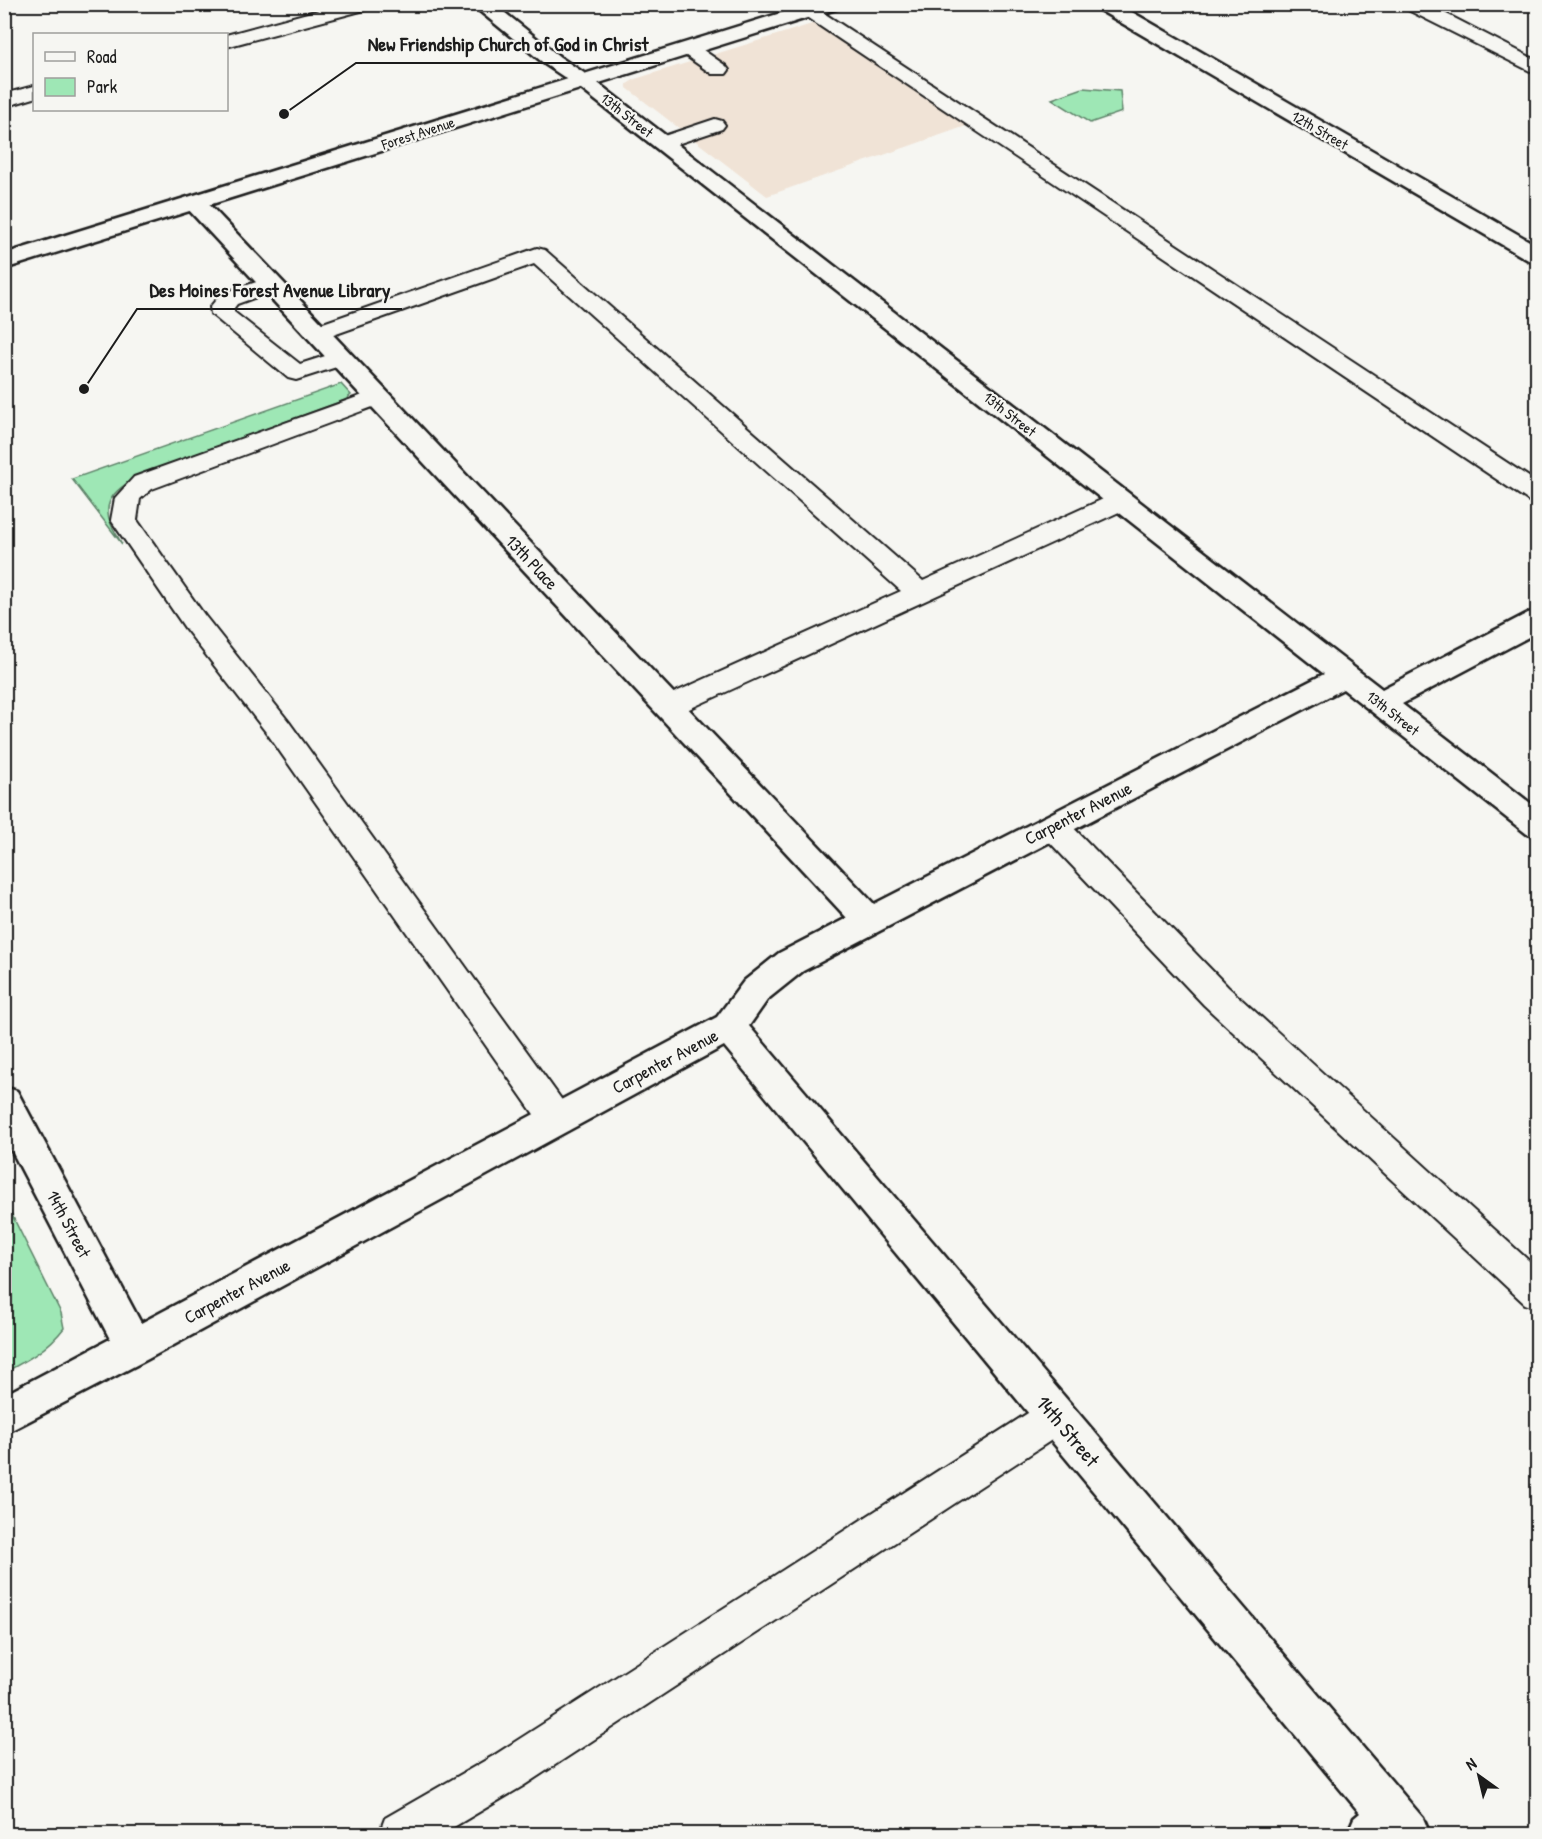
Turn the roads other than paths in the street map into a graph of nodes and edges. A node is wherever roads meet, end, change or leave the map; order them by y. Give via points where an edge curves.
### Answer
1 (365, 4) edge
2 (481, 4) edge
3 (832, 4) edge
4 (1103, 4) edge
5 (1411, 4) edge
6 (802, 8) edge
7 (228, 40) edge
8 (689, 49) junction
9 (1538, 69) edge
10 (718, 70) dead end
11 (583, 81) junction
12 (33, 92) edge
13 (4, 101) edge
14 (715, 125) dead end
15 (662, 143) junction
16 (195, 203) junction
17 (1538, 256) edge
18 (4, 262) edge
19 (271, 284) junction
20 (317, 333) junction
21 (341, 358) junction
22 (377, 397) junction
23 (1538, 495) edge
24 (1121, 501) junction
25 (920, 593) junction
26 (1538, 620) edge
27 (1345, 676) junction
28 (1380, 703) junction
29 (668, 707) junction
30 (1053, 826) junction
31 (1538, 826) edge
32 (869, 920) junction
33 (729, 1027) junction
34 (4, 1101) edge
35 (557, 1120) junction
36 (1538, 1293) edge
37 (134, 1347) junction
38 (4, 1416) edge
39 (1056, 1416) junction
40 (1390, 1828) edge
41 (401, 1834) edge

1 - 7 lane
2 - 11 street, 13th Street
3 - 6 street, Forest Avenue
4 - 17 street, 12th Street
5 - 9 lane
6 - 8 street, Forest Avenue
6 - 23 lane
8 - 10 lane
8 - 11 street, Forest Avenue
11 - 15 street, 13th Street
11 - 16 street, Forest Avenue
12 - 13 lane
14 - 15 lane
15 - 24 street, 13th Street
16 - 18 street, Forest Avenue
16 - 19 street, 13th Place
19 - 20 street, 13th Place
19 - 21 lane via 229,299 222,307 223,314 296,373
20 - 21 street, 13th Place
20 - 25 lane via 537,255
21 - 22 street, 13th Place
22 - 29 street, 13th Place
22 - 35 lane via 143,483 128,496 124,520 195,622 285,737
24 - 25 lane
24 - 27 street, 13th Street
25 - 29 lane
26 - 28 street
27 - 28 street, 13th Street
27 - 30 street, Carpenter Avenue
28 - 31 street, 13th Street
29 - 32 street, 13th Place
30 - 32 street, Carpenter Avenue
30 - 36 lane via 1216,996
32 - 33 street, Carpenter Avenue via 791,962 756,990
33 - 35 street, Carpenter Avenue
33 - 39 street, 14th Street
34 - 37 street, 14th Street
35 - 37 street, Carpenter Avenue
37 - 38 street, Carpenter Avenue
39 - 40 street, 14th Street
39 - 41 lane via 508,1771

